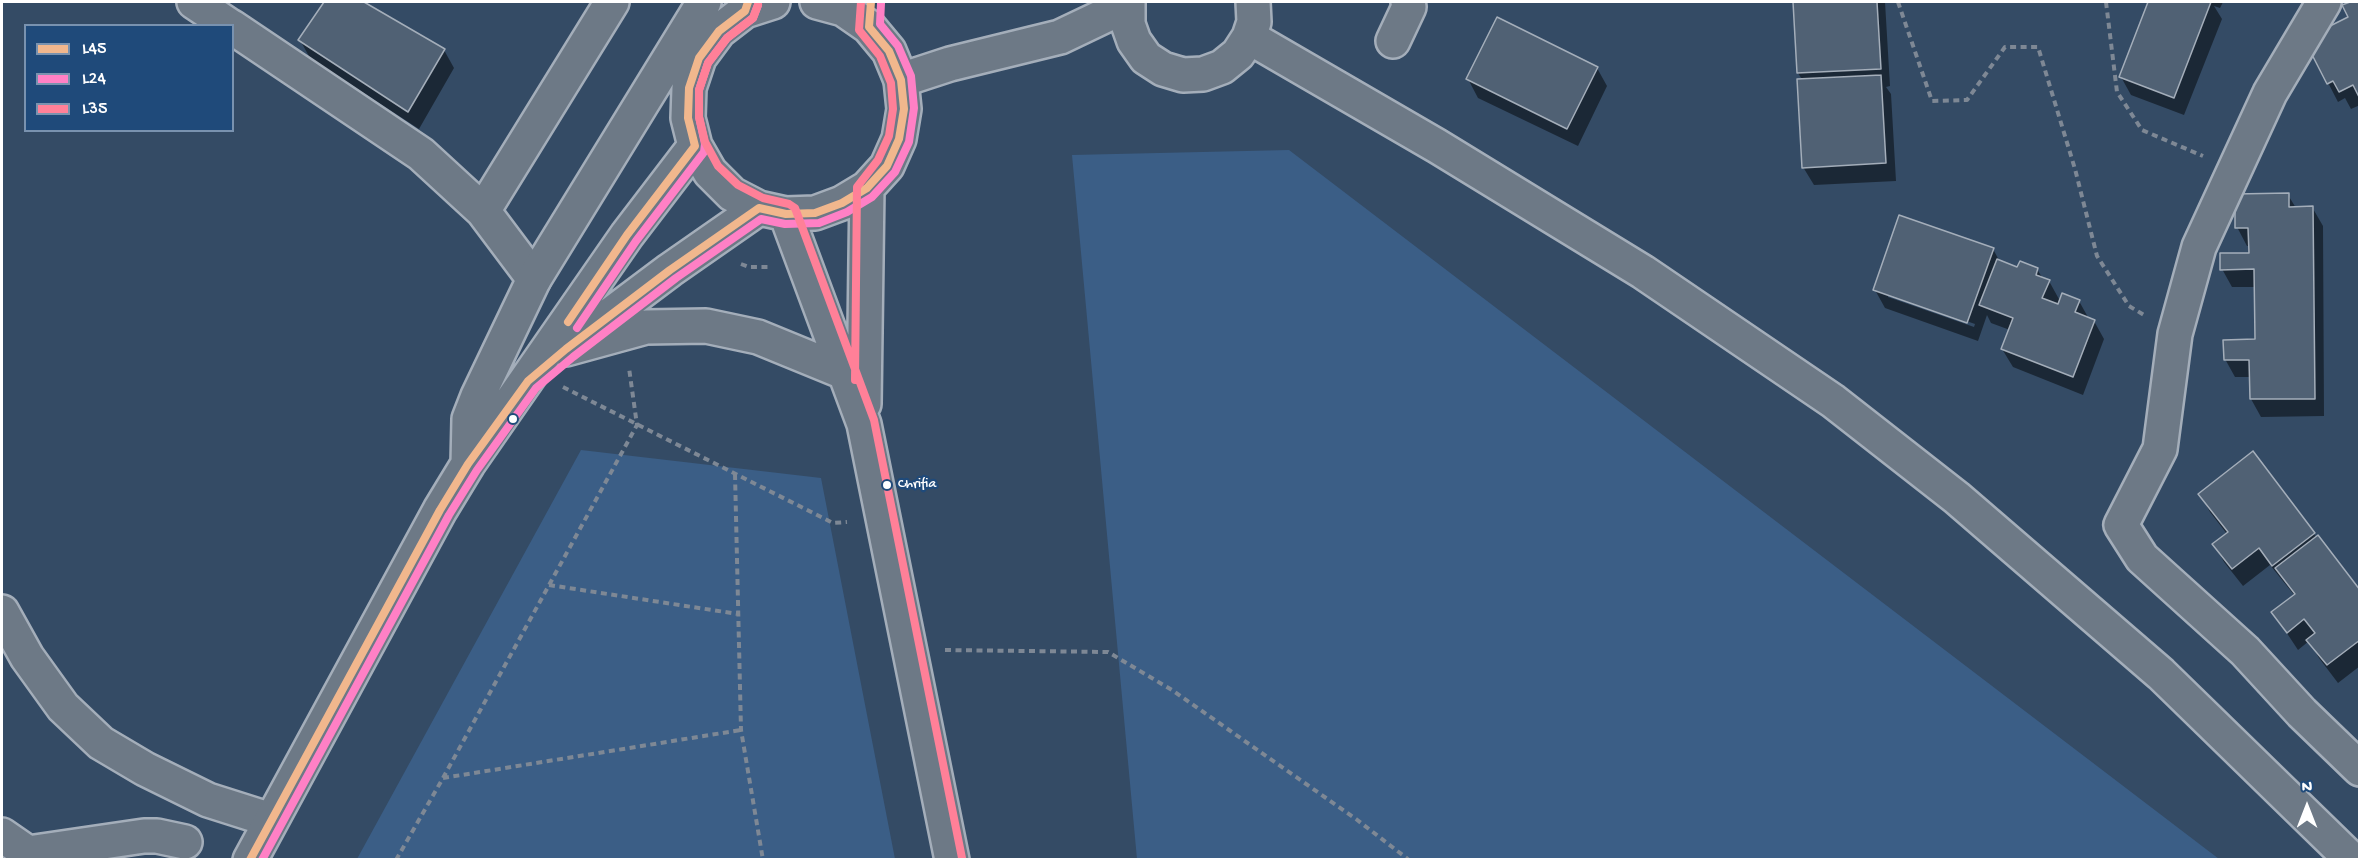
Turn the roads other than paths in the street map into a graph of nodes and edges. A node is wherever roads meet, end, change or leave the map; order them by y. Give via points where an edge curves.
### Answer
1 (194, 2) edge
2 (612, 2) edge
3 (704, 2) edge
4 (818, 2) edge
5 (1253, 2) edge
6 (1408, 2) edge
7 (2324, 2) edge
8 (1128, 3) edge
9 (755, 5) edge
10 (870, 14) edge
11 (228, 24) edge
12 (234, 28) edge
13 (1060, 37) junction
14 (1249, 37) junction
15 (1134, 41) junction
16 (1394, 41) dead end
17 (901, 80) junction
18 (695, 146) junction
19 (867, 188) junction
20 (483, 211) junction
21 (773, 211) junction
22 (534, 279) junction
23 (566, 349) junction
24 (846, 373) junction
25 (531, 377) junction
26 (864, 424) junction
27 (468, 464) junction
28 (2, 612) edge
29 (2360, 769) edge
30 (208, 800) junction
31 (271, 820) junction
32 (20, 849) edge
33 (180, 851) edge
34 (250, 860) edge
35 (952, 860) edge
36 (2352, 860) edge

1 - 11 street
2 - 20 street
3 - 22 street
4 - 10 street
5 - 14 street via 1254,22
6 - 16 street
7 - 29 street via 2270,93 2199,247 2175,334 2160,449 2121,525 2142,558 2245,651
8 - 13 street
8 - 15 street via 1128,24
9 - 18 street via 718,31 699,58 689,88 688,118
10 - 17 street
12 - 20 street via 421,154
13 - 15 street
13 - 17 street
14 - 15 street via 1238,54 1222,67 1203,74 1183,75 1146,58
14 - 36 street via 1643,272 1833,401 1957,498 2161,674
17 - 19 street via 904,109 899,139 887,166
18 - 21 street via 710,172 732,194
18 - 25 street via 627,235
19 - 21 street via 842,204 815,213
19 - 26 street
20 - 22 street
21 - 23 street via 703,247
21 - 24 street via 806,266
22 - 27 street via 469,419
23 - 24 street via 646,327 706,326 758,337
23 - 25 street
24 - 26 street
25 - 27 street
26 - 35 street
27 - 31 street
28 - 30 street via 27,657 63,707 101,743
30 - 31 street
30 - 33 street
31 - 34 street
32 - 33 street via 157,836

